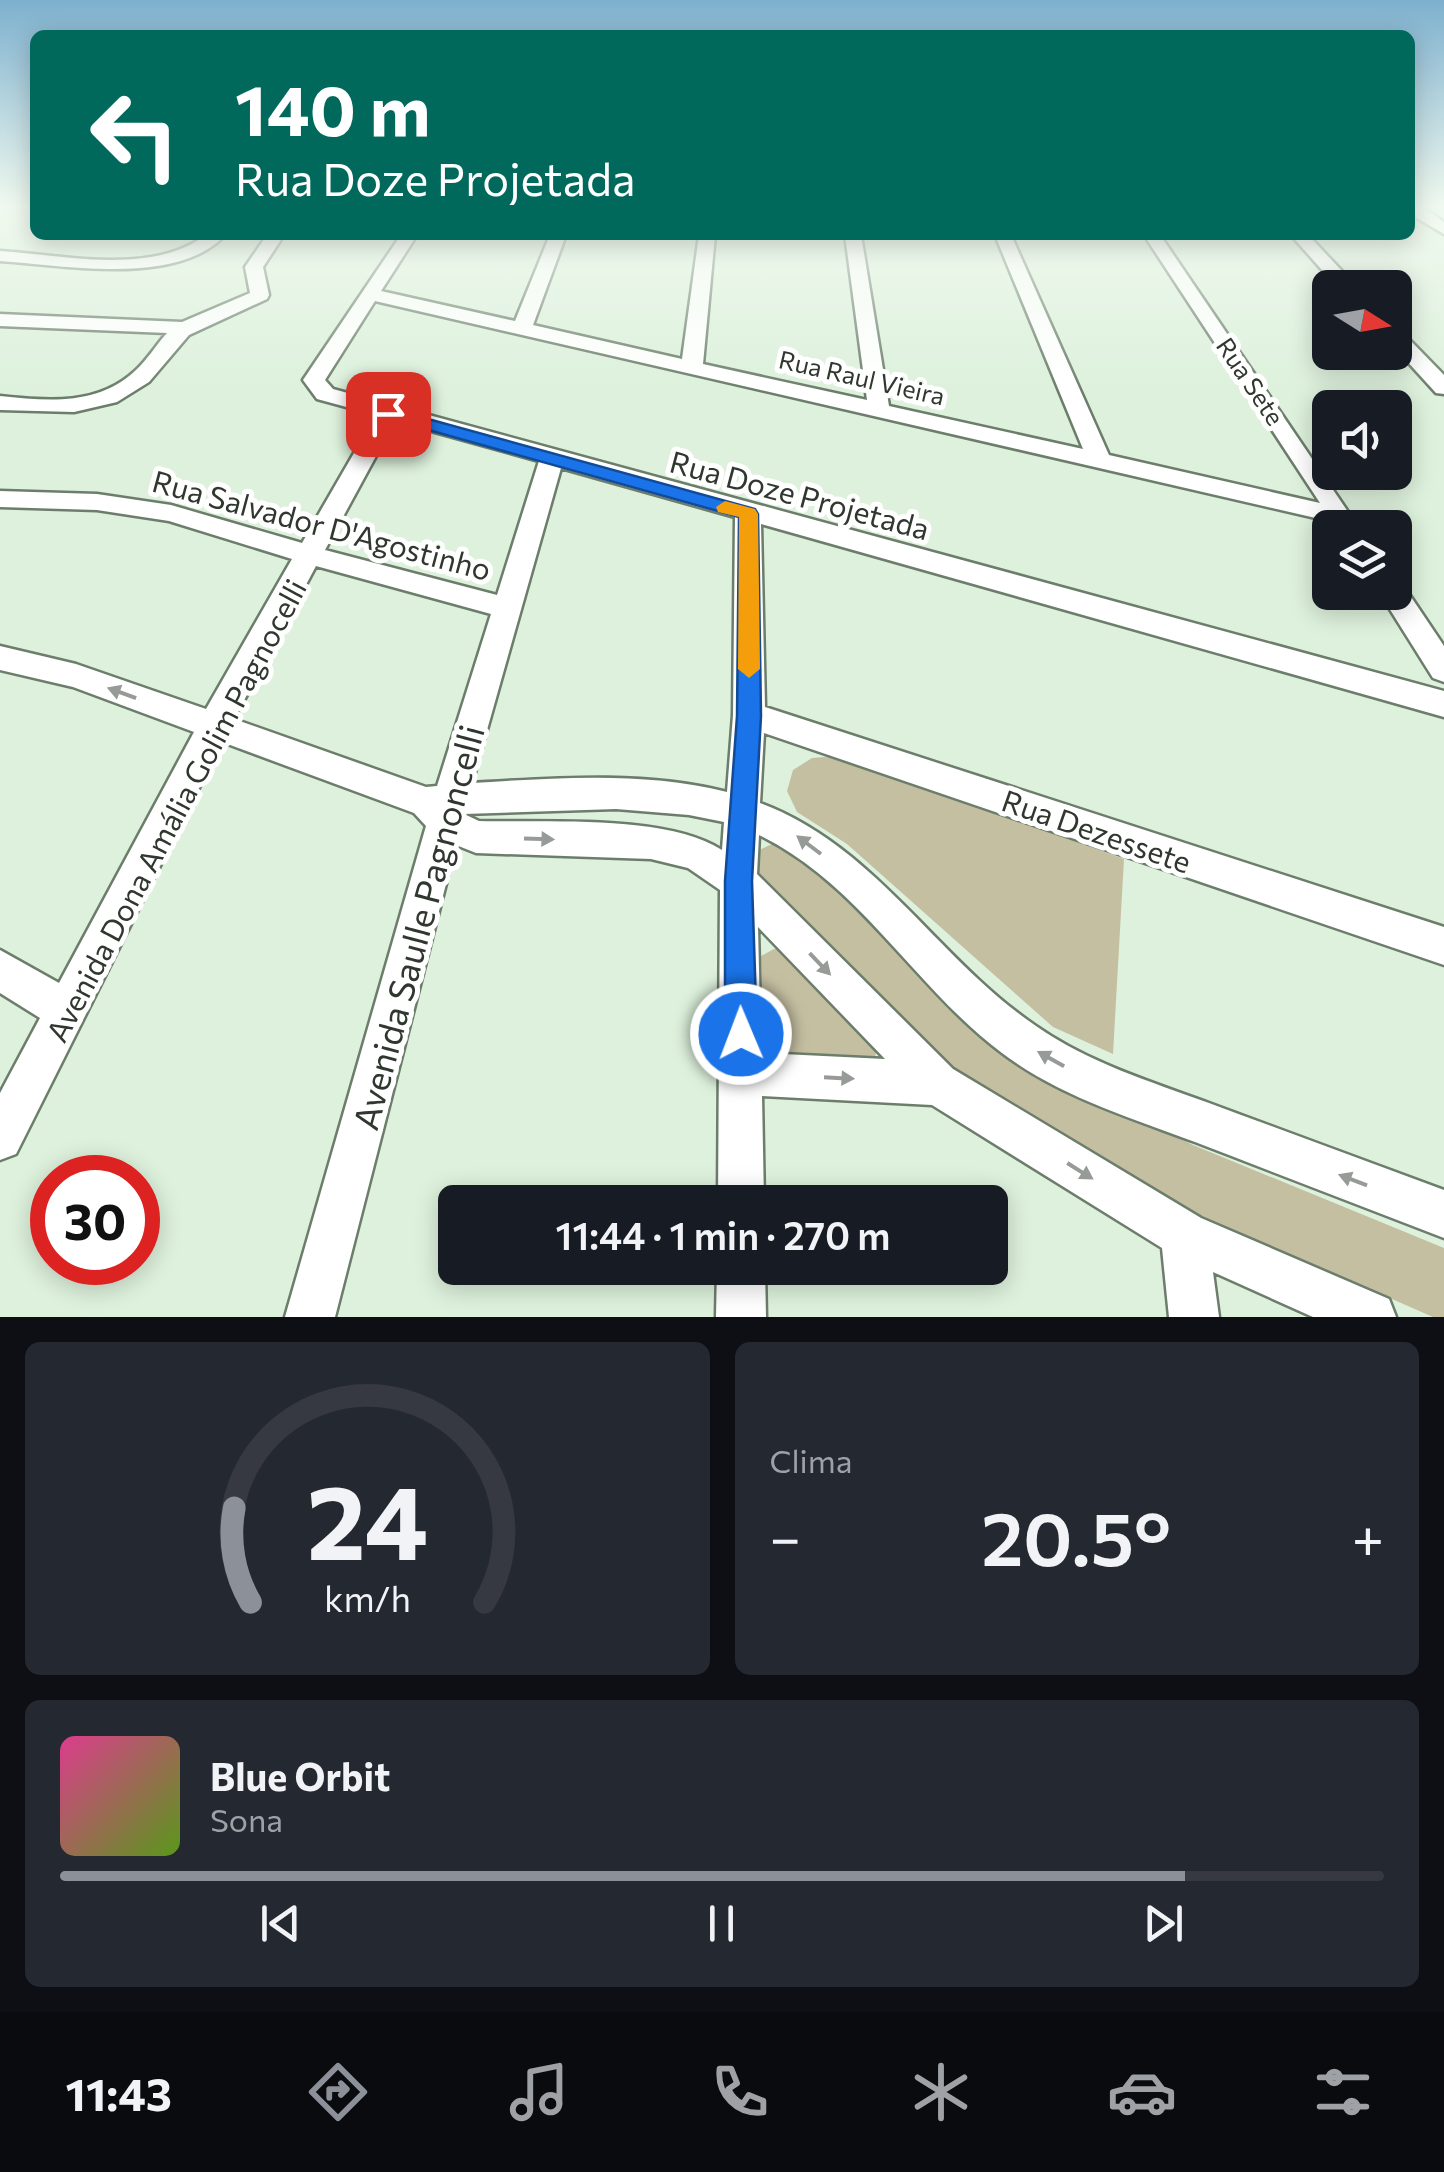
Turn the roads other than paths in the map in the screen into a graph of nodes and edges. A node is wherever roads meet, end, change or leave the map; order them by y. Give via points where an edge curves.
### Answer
1 (255, 266) edge
2 (389, 266) edge
3 (546, 266) edge
4 (703, 266) edge
5 (858, 266) edge
6 (1017, 266) edge
7 (1173, 266) edge
8 (370, 294) junction
9 (0, 320) edge
10 (523, 326) junction
11 (185, 328) junction
12 (1412, 354) edge
13 (692, 365) junction
14 (1444, 388) edge
15 (0, 403) edge
16 (879, 410) junction
17 (388, 414) junction
18 (552, 459) junction
19 (1100, 461) junction
20 (0, 500) edge
21 (1338, 510) edge
22 (748, 514) junction
23 (1312, 514) edge
24 (312, 556) junction
25 (507, 608) junction
26 (1405, 610) edge
27 (0, 658) edge
28 (1444, 670) edge
29 (1444, 704) edge
30 (749, 716) junction
31 (214, 726) junction
32 (440, 808) junction
33 (744, 810) junction
34 (738, 881) junction
35 (1444, 946) edge
36 (0, 970) edge
37 (65, 1010) junction
38 (742, 1073) junction
39 (938, 1084) junction
40 (0, 1138) edge
41 (741, 1185) edge
42 (1444, 1214) edge
43 (1184, 1235) junction
44 (741, 1285) edge
45 (310, 1317) edge
46 (740, 1317) edge
47 (1194, 1317) edge
48 (1371, 1317) edge

1 - 11 street via 260,295
2 - 8 street, Rua Doze Projetada
3 - 10 street
4 - 13 street
5 - 16 street
6 - 19 street
7 - 21 street, Rua Sete
8 - 10 street, Rua Raul Vieira
8 - 17 street, Rua Doze Projetada via 314,380 325,394
9 - 11 street
10 - 13 street, Rua Raul Vieira
11 - 15 street via 141,378 104,400 66,408
12 - 14 street
13 - 16 street, Rua Raul Vieira
16 - 19 street, Rua Raul Vieira
17 - 18 street, Rua Doze Projetada
17 - 24 street, Avenida Dona Amália Golim Pagnocelli
18 - 22 street, Rua Doze Projetada
18 - 25 street, Avenida Saulle Pagnoncelli
19 - 23 street, Rua Raul Vieira
20 - 24 street, Rua Salvador D'Agostinho via 136,506
22 - 29 street, Rua Doze Projetada
22 - 30 street
24 - 25 street, Rua Salvador D'Agostinho
24 - 31 street, Avenida Dona Amália Golim Pagnocelli
25 - 32 street, Avenida Saulle Pagnoncelli
26 - 28 street
31 -> 27 street via 76,676
30 - 33 street
30 - 35 street, Rua Dezessete
31 - 32 street
31 - 37 street, Avenida Dona Amália Golim Pagnocelli
32 - 33 street via 642,794
32 -> 34 street via 476,837 650,843 696,853
32 - 45 street, Avenida Saulle Pagnoncelli
33 - 34 street
42 -> 33 street via 1109,1088 1044,1056 981,1008 848,875 794,833
34 - 38 street
34 -> 39 street
36 - 37 street
37 - 40 street, Avenida Dona Amália Golim Pagnocelli
38 -> 39 street
38 - 41 street
39 -> 43 street
43 - 47 street
43 - 48 street
44 - 46 street

